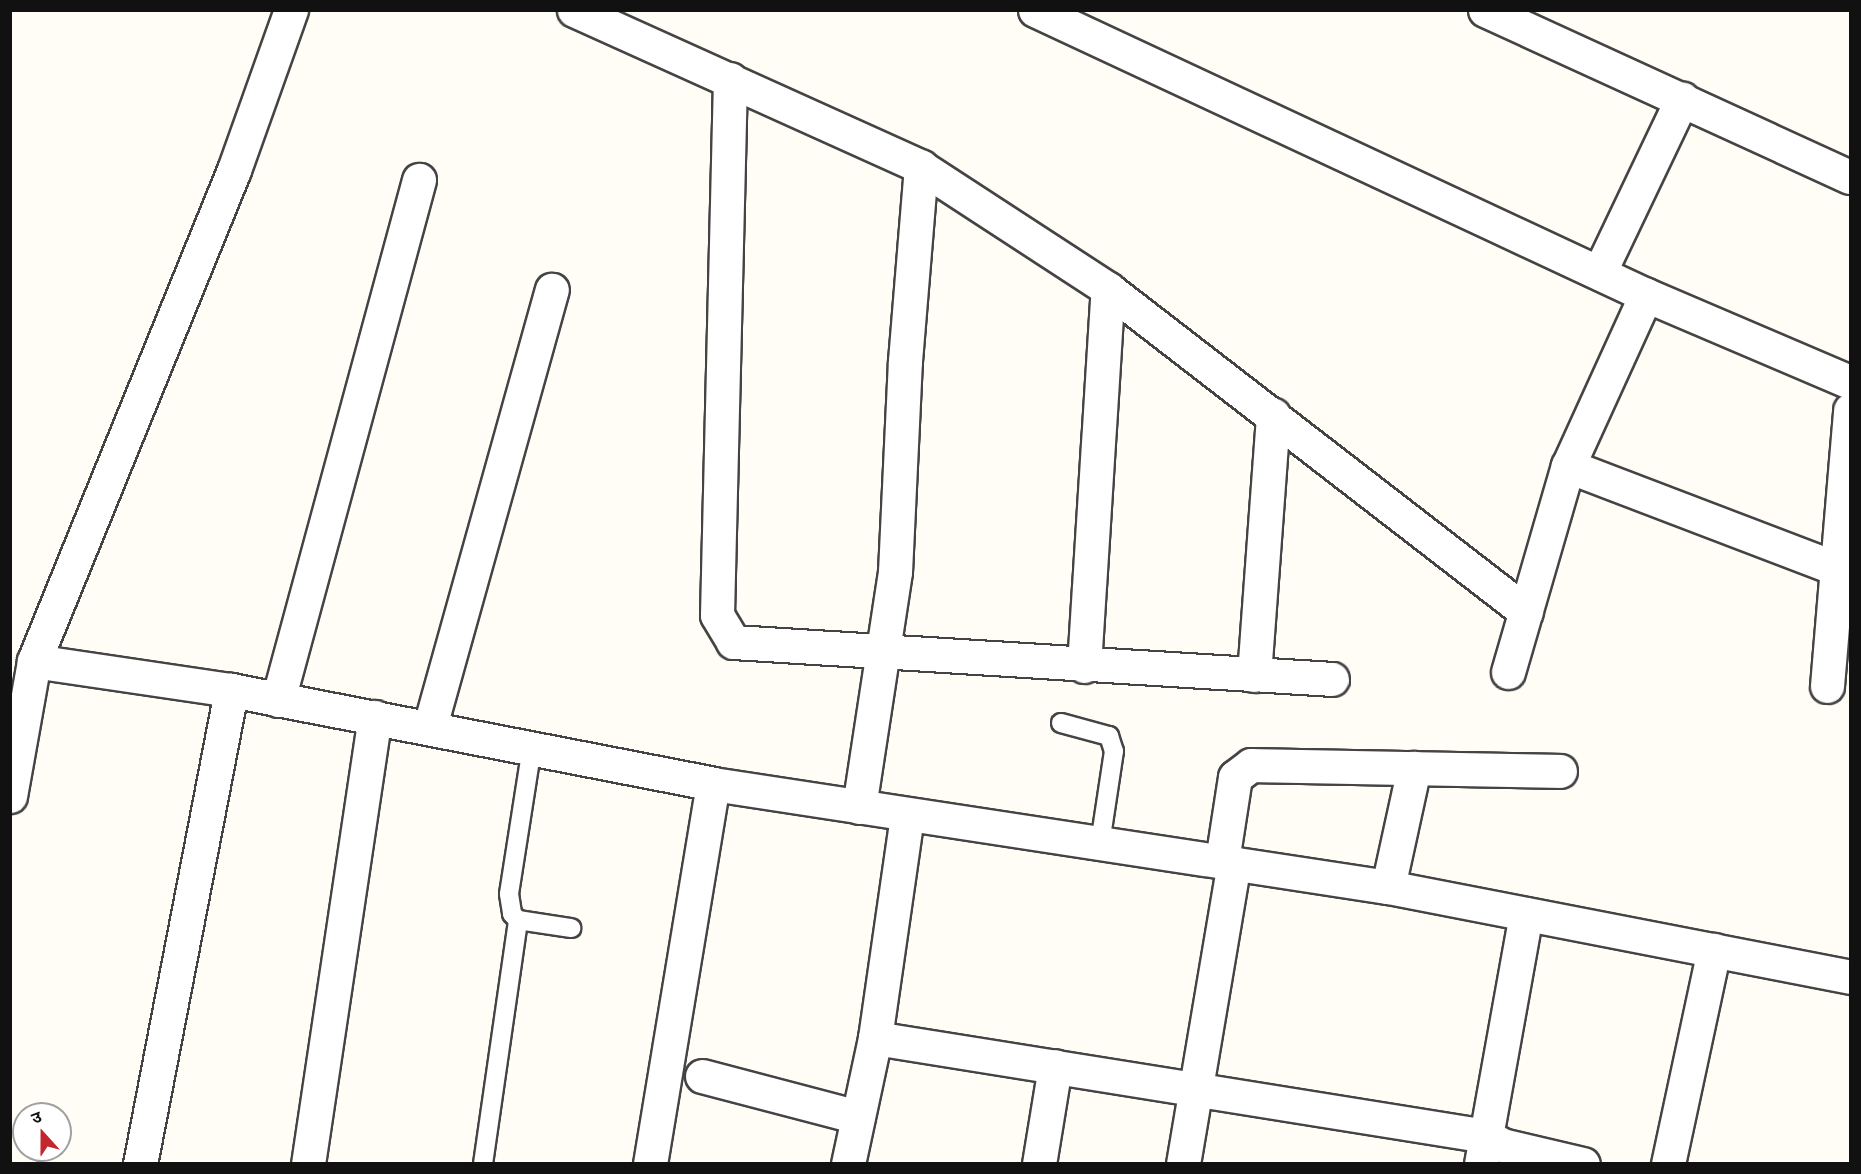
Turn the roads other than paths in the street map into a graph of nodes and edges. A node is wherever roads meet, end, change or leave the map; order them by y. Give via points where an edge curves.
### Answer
1 (291, 10) edge
2 (574, 10) edge
3 (1035, 10) edge
4 (1485, 10) edge
5 (730, 79) junction
6 (1682, 99) junction
7 (921, 167) junction
8 (1851, 177) edge
9 (419, 180) dead end
10 (1600, 271) junction
11 (1108, 289) junction
12 (552, 290) dead end
13 (1646, 295) junction
14 (1851, 382) edge
15 (1851, 410) edge
16 (1273, 415) junction
17 (1568, 466) junction
18 (1835, 568) junction
19 (1526, 612) junction
20 (882, 654) junction
21 (34, 662) junction
22 (1084, 666) junction
23 (1508, 672) dead end
24 (1254, 675) junction
25 (1332, 680) dead end
26 (1827, 686) dead end
27 (231, 690) junction
28 (278, 700) junction
29 (375, 717) junction
30 (1061, 723) dead end
31 (430, 726) junction
32 (532, 747) junction
33 (1414, 768) junction
34 (1560, 771) dead end
35 (713, 784) junction
36 (10, 796) edge
37 (859, 807) junction
38 (907, 815) junction
39 (1100, 844) junction
40 (1228, 862) junction
41 (1388, 887) junction
42 (1526, 914) junction
43 (518, 920) junction
44 (571, 928) dead end
45 (1714, 950) junction
46 (1851, 977) edge
47 (875, 1038) junction
48 (1054, 1066) junction
49 (702, 1076) dead end
50 (1196, 1089) junction
51 (858, 1117) junction
52 (1484, 1150) edge
53 (140, 1164) edge
54 (308, 1164) edge
55 (483, 1164) edge
56 (650, 1164) edge
57 (848, 1164) edge
58 (1039, 1164) edge
59 (1183, 1164) edge
60 (1584, 1164) edge
61 (1668, 1164) edge

1 - 21 street via 234,170
2 - 5 street
3 - 10 street
4 - 6 street
5 - 7 street
5 - 20 street via 717,615 733,642
6 - 8 street
6 - 10 street
7 - 11 street
7 - 20 street via 905,361 895,572
9 - 28 street
10 - 13 street
11 - 16 street
11 - 22 street
12 - 31 street
13 - 14 street
13 - 17 street
15 - 18 street
16 - 19 street
16 - 24 street
17 - 18 street
17 - 19 street
18 - 26 street
19 - 23 street
20 - 22 street
20 - 37 street
21 - 27 street
21 - 36 street
22 - 24 street
24 - 25 street
27 - 28 street
27 - 53 street
28 - 29 street
29 - 31 street
29 - 54 street
30 - 39 lane via 1109,736 1114,751
31 - 32 street
32 - 35 street
32 - 43 lane via 509,894 512,914
33 - 34 street
33 - 40 street via 1251,765 1242,769 1235,777
33 - 41 street
35 - 37 street
35 - 56 street
37 - 38 street
38 - 39 street
38 - 47 street
39 - 40 street
40 - 41 street
40 - 50 street
41 - 42 street
42 - 45 street
42 - 52 street
43 - 44 lane
43 - 55 lane
45 - 46 street
45 - 61 street
47 - 48 street
47 - 51 street
48 - 50 street
48 - 58 street
49 - 51 street
50 - 52 street
50 - 59 street
51 - 57 street
52 - 60 street via 1502,1145

